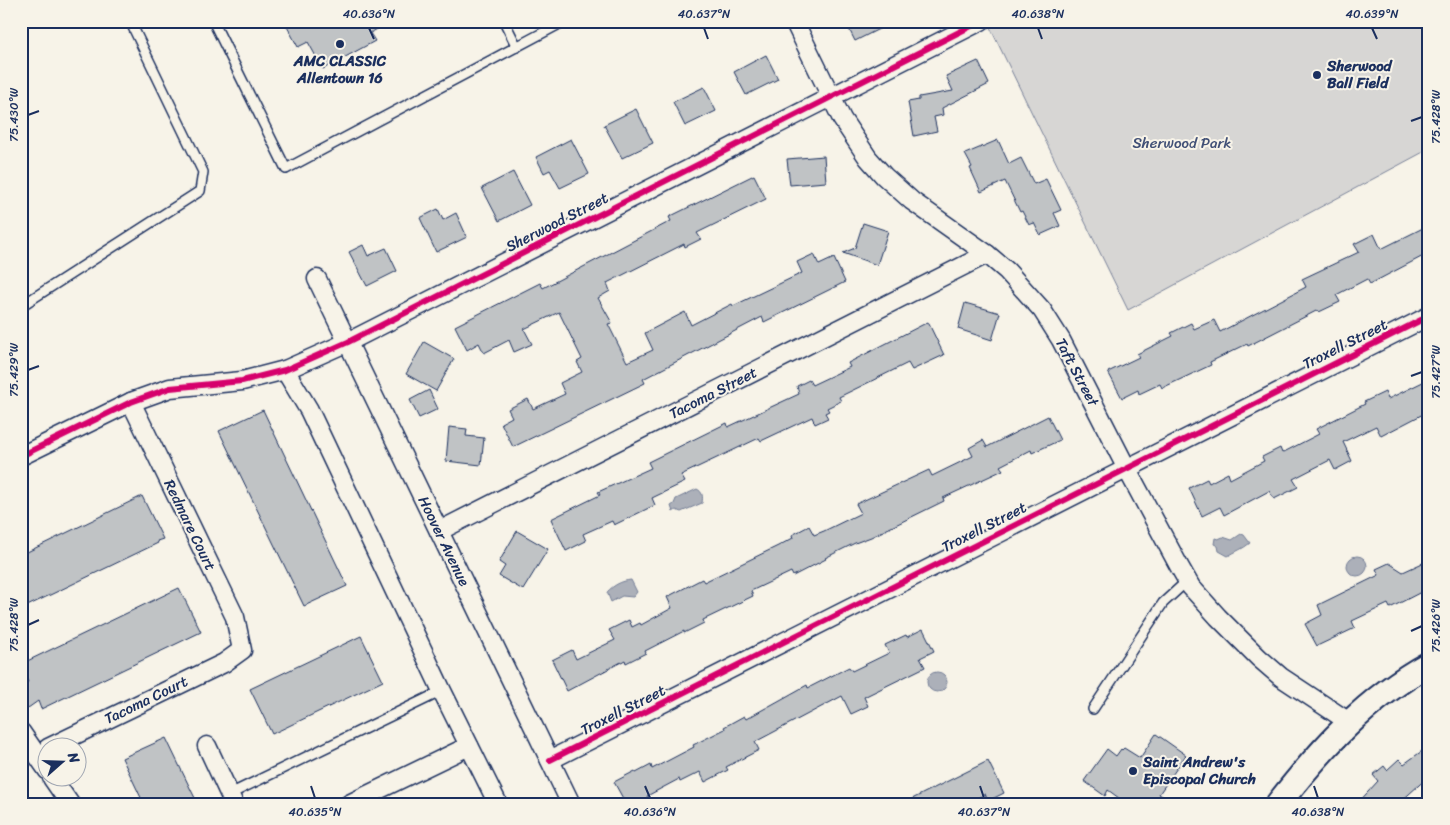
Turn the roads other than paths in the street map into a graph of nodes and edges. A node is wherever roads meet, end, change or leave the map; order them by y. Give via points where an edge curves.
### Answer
1 (130, 21) edge
2 (213, 21) edge
3 (504, 21) edge
4 (565, 21) edge
5 (981, 21) edge
6 (797, 27) dead end
7 (517, 47) junction
8 (831, 97) junction
9 (987, 254) junction
10 (316, 280) dead end
11 (21, 306) edge
12 (1429, 316) edge
13 (348, 342) junction
14 (285, 370) junction
15 (131, 402) junction
16 (21, 456) edge
17 (1127, 469) junction
18 (439, 532) junction
19 (1188, 581) junction
20 (242, 650) joint
21 (1429, 664) edge
22 (442, 691) junction
23 (1093, 709) dead end
24 (1349, 722) junction
25 (21, 732) edge
26 (67, 738) edge
27 (38, 745) edge
28 (207, 746) dead end
29 (468, 746) junction
30 (550, 760) junction
31 (59, 788) edge
32 (232, 799) edge
33 (70, 804) edge
34 (349, 804) edge
35 (498, 804) edge
36 (572, 804) edge
37 (1278, 804) edge

1 - 11 lane via 203,172 200,191
2 - 7 lane via 286,168
3 - 7 lane
4 - 7 lane
5 - 8 street, Sherwood Street
6 - 8 street, Taft Street
8 - 9 street, Taft Street via 854,139 884,176 912,201
8 - 13 street, Sherwood Street
9 - 17 street, Taft Street via 1042,310 1061,340
9 - 18 street, Tacoma Street
10 - 13 street, Hoover Avenue
12 - 17 street, Troxell Street
13 - 14 street, Sherwood Street
13 - 18 street, Hoover Avenue
14 - 15 street, Sherwood Street via 242,381 170,388
14 - 22 street via 309,410
15 - 16 street, Sherwood Street
15 - 20 street, Redmare Court via 236,617
17 - 19 street, Taft Street
17 - 30 street, Troxell Street
18 - 30 street, Hoover Avenue
19 - 23 lane via 1163,603
19 - 24 street, Taft Street via 1258,658
20 - 26 street, Tacoma Court via 224,663
21 - 24 street via 1383,693
22 - 29 street
22 - 32 lane
24 - 37 street
25 - 27 street
28 - 32 street
29 - 34 street
29 - 35 street
30 - 36 street, Hoover Avenue
31 - 33 street

